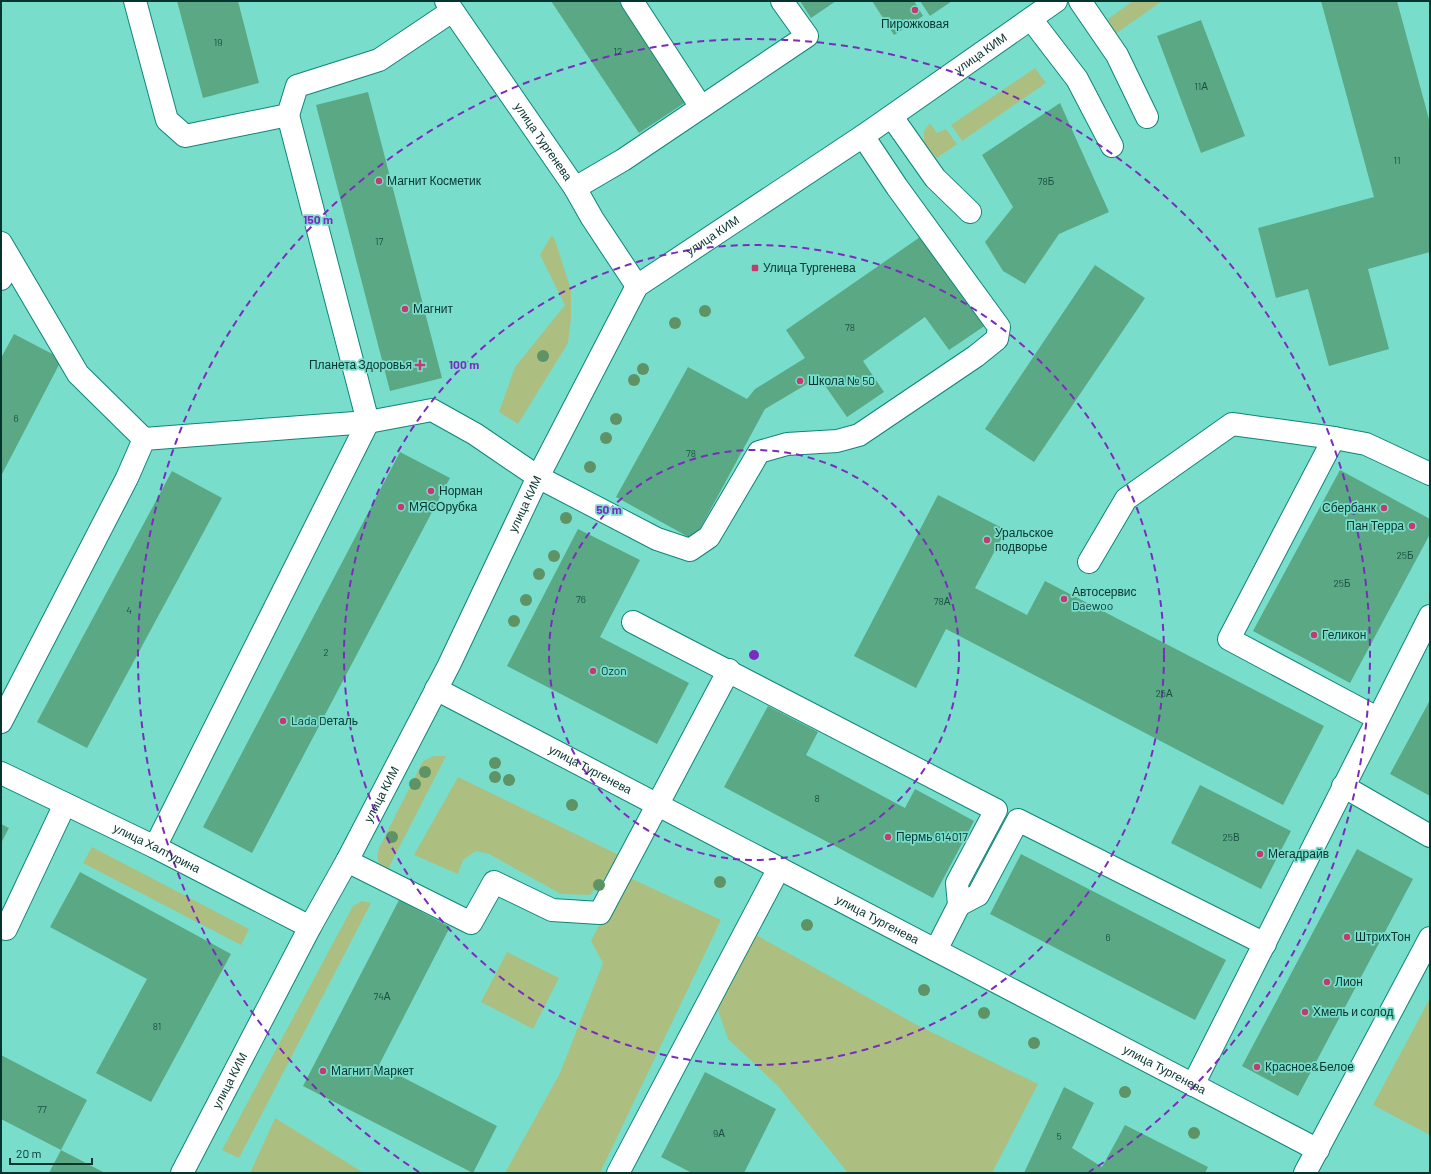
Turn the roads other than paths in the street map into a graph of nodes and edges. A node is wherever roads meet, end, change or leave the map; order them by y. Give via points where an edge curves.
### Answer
1 (135, 1) edge
2 (632, 1) edge
3 (782, 1) edge
4 (1056, 1) edge
5 (1080, 1) edge
6 (449, 6) edge
7 (1031, 19) junction
8 (701, 107) junction
9 (288, 115) junction
10 (892, 117) junction
11 (1146, 117) dead end
12 (864, 136) junction
13 (1112, 146) dead end
14 (575, 188) junction
15 (970, 212) dead end
16 (4, 261) edge
17 (637, 286) junction
18 (368, 422) junction
19 (1334, 438) junction
20 (144, 439) junction
21 (1430, 474) edge
22 (538, 477) junction
23 (1089, 562) dead end
24 (1430, 616) edge
25 (633, 622) dead end
26 (729, 670) junction
27 (436, 689) junction
28 (1377, 718) junction
29 (1, 722) edge
30 (1, 773) edge
31 (1343, 786) junction
32 (65, 804) junction
33 (658, 806) junction
34 (1430, 836) edge
35 (155, 847) junction
36 (347, 861) junction
37 (779, 868) junction
38 (959, 906) junction
39 (310, 927) junction
40 (6, 929) dead end
41 (1430, 938) edge
42 (1265, 944) junction
43 (936, 950) junction
44 (1193, 1085) junction
45 (1318, 1150) junction
46 (182, 1173) edge
47 (618, 1173) edge
48 (1305, 1173) edge

1 - 9 street via 167,120 184,136
2 - 8 street
3 - 8 street via 807,36
4 - 7 street, улица КИМ
5 - 11 street via 1117,55
6 - 9 street via 379,60 297,86
6 - 14 street, улица Тургенева
7 - 10 street, улица КИМ
7 - 13 street via 1077,79
8 - 14 street via 623,160
9 - 18 street
10 - 12 street, улица КИМ
10 - 15 street via 935,178
12 - 17 street, улица КИМ
12 - 22 street via 999,327 997,339 859,435 837,441 787,444 759,452 709,536 690,550 657,539
14 - 17 street, улица Тургенева
16 - 20 street via 78,374
17 - 22 street, улица КИМ
18 - 20 street
18 - 22 street via 432,410 475,434
18 - 35 street
19 - 21 street via 1366,444
19 - 23 street via 1232,424 1126,499
19 - 28 street via 1229,639
20 - 29 street via 127,478
22 - 27 street, улица КИМ
24 - 28 street
25 - 26 street
26 - 33 street
26 - 38 street via 996,810 957,883
27 - 33 street, улица Тургенева
27 - 36 street, улица КИМ
28 - 31 street
30 - 32 street, улица Халтурина
31 - 34 street
31 - 42 street
32 - 35 street, улица Халтурина
32 - 40 street
33 - 36 street via 600,913 552,910 494,882 471,923
33 - 37 street, улица Тургенева
35 - 39 street, улица Халтурина
36 - 39 street, улица КИМ
37 - 43 street, улица Тургенева
37 - 47 street
38 - 42 street via 978,895 1018,820
38 - 43 street
39 - 46 street, улица КИМ
41 - 45 street
42 - 44 street
43 - 44 street, улица Тургенева
44 - 45 street, улица Тургенева
45 - 48 street

